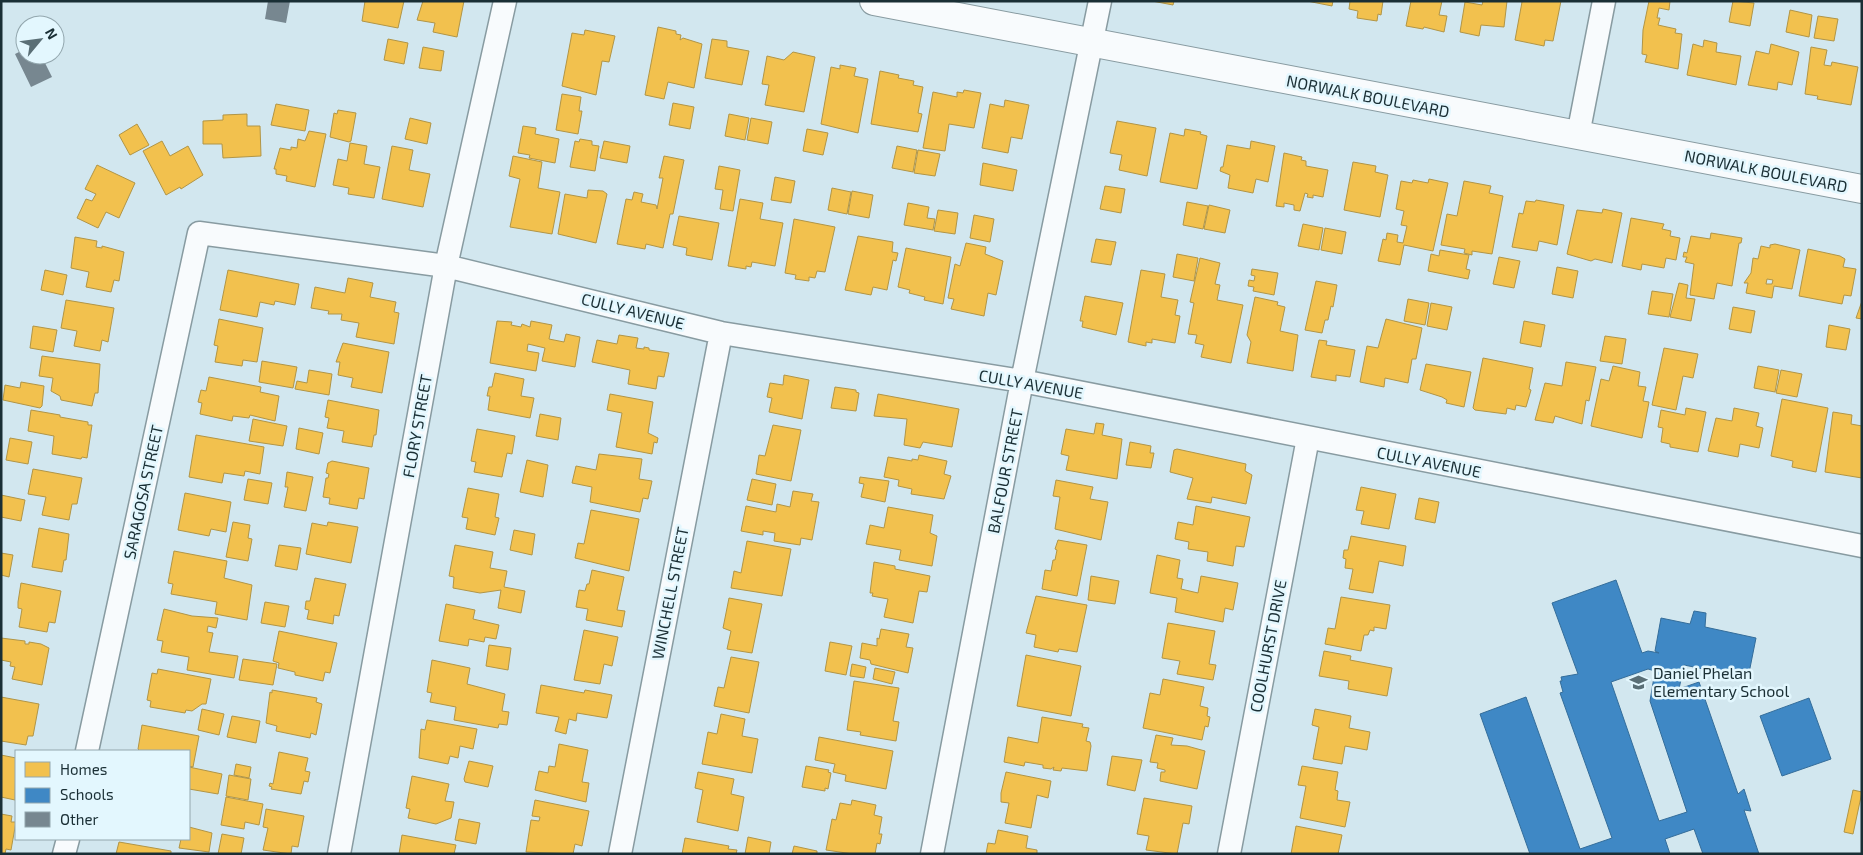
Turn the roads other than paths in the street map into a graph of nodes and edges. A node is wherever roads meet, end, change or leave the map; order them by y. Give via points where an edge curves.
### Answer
1 (505, 1) edge
2 (874, 1) edge
3 (1100, 1) edge
4 (1604, 1) edge
5 (1092, 44) junction
6 (1578, 136) junction
7 (1862, 189) edge
8 (199, 233) joint
9 (446, 266) junction
10 (721, 333) junction
11 (1022, 381) junction
12 (1308, 438) junction
13 (1862, 546) edge
14 (87, 750) edge
15 (68, 840) edge
16 (64, 854) edge
17 (339, 854) edge
18 (620, 854) edge
19 (932, 854) edge
20 (1229, 854) edge

1 - 9 street, FLORY STREET
2 - 5 main road, NORWALK BOULEVARD
3 - 5 street, BALFOUR STREET
4 - 6 street
5 - 6 main road, NORWALK BOULEVARD
5 - 11 street, BALFOUR STREET
6 - 7 main road, NORWALK BOULEVARD
8 - 9 street, CULLY AVENUE
8 - 14 street, SARAGOSA STREET
9 - 10 street, CULLY AVENUE
9 - 17 street, FLORY STREET
10 - 11 street, CULLY AVENUE
10 - 18 street, WINCHELL STREET
11 - 12 street, CULLY AVENUE
11 - 19 street, BALFOUR STREET
12 - 13 street, CULLY AVENUE
12 - 20 street, COOLHURST DRIVE
15 - 16 street

